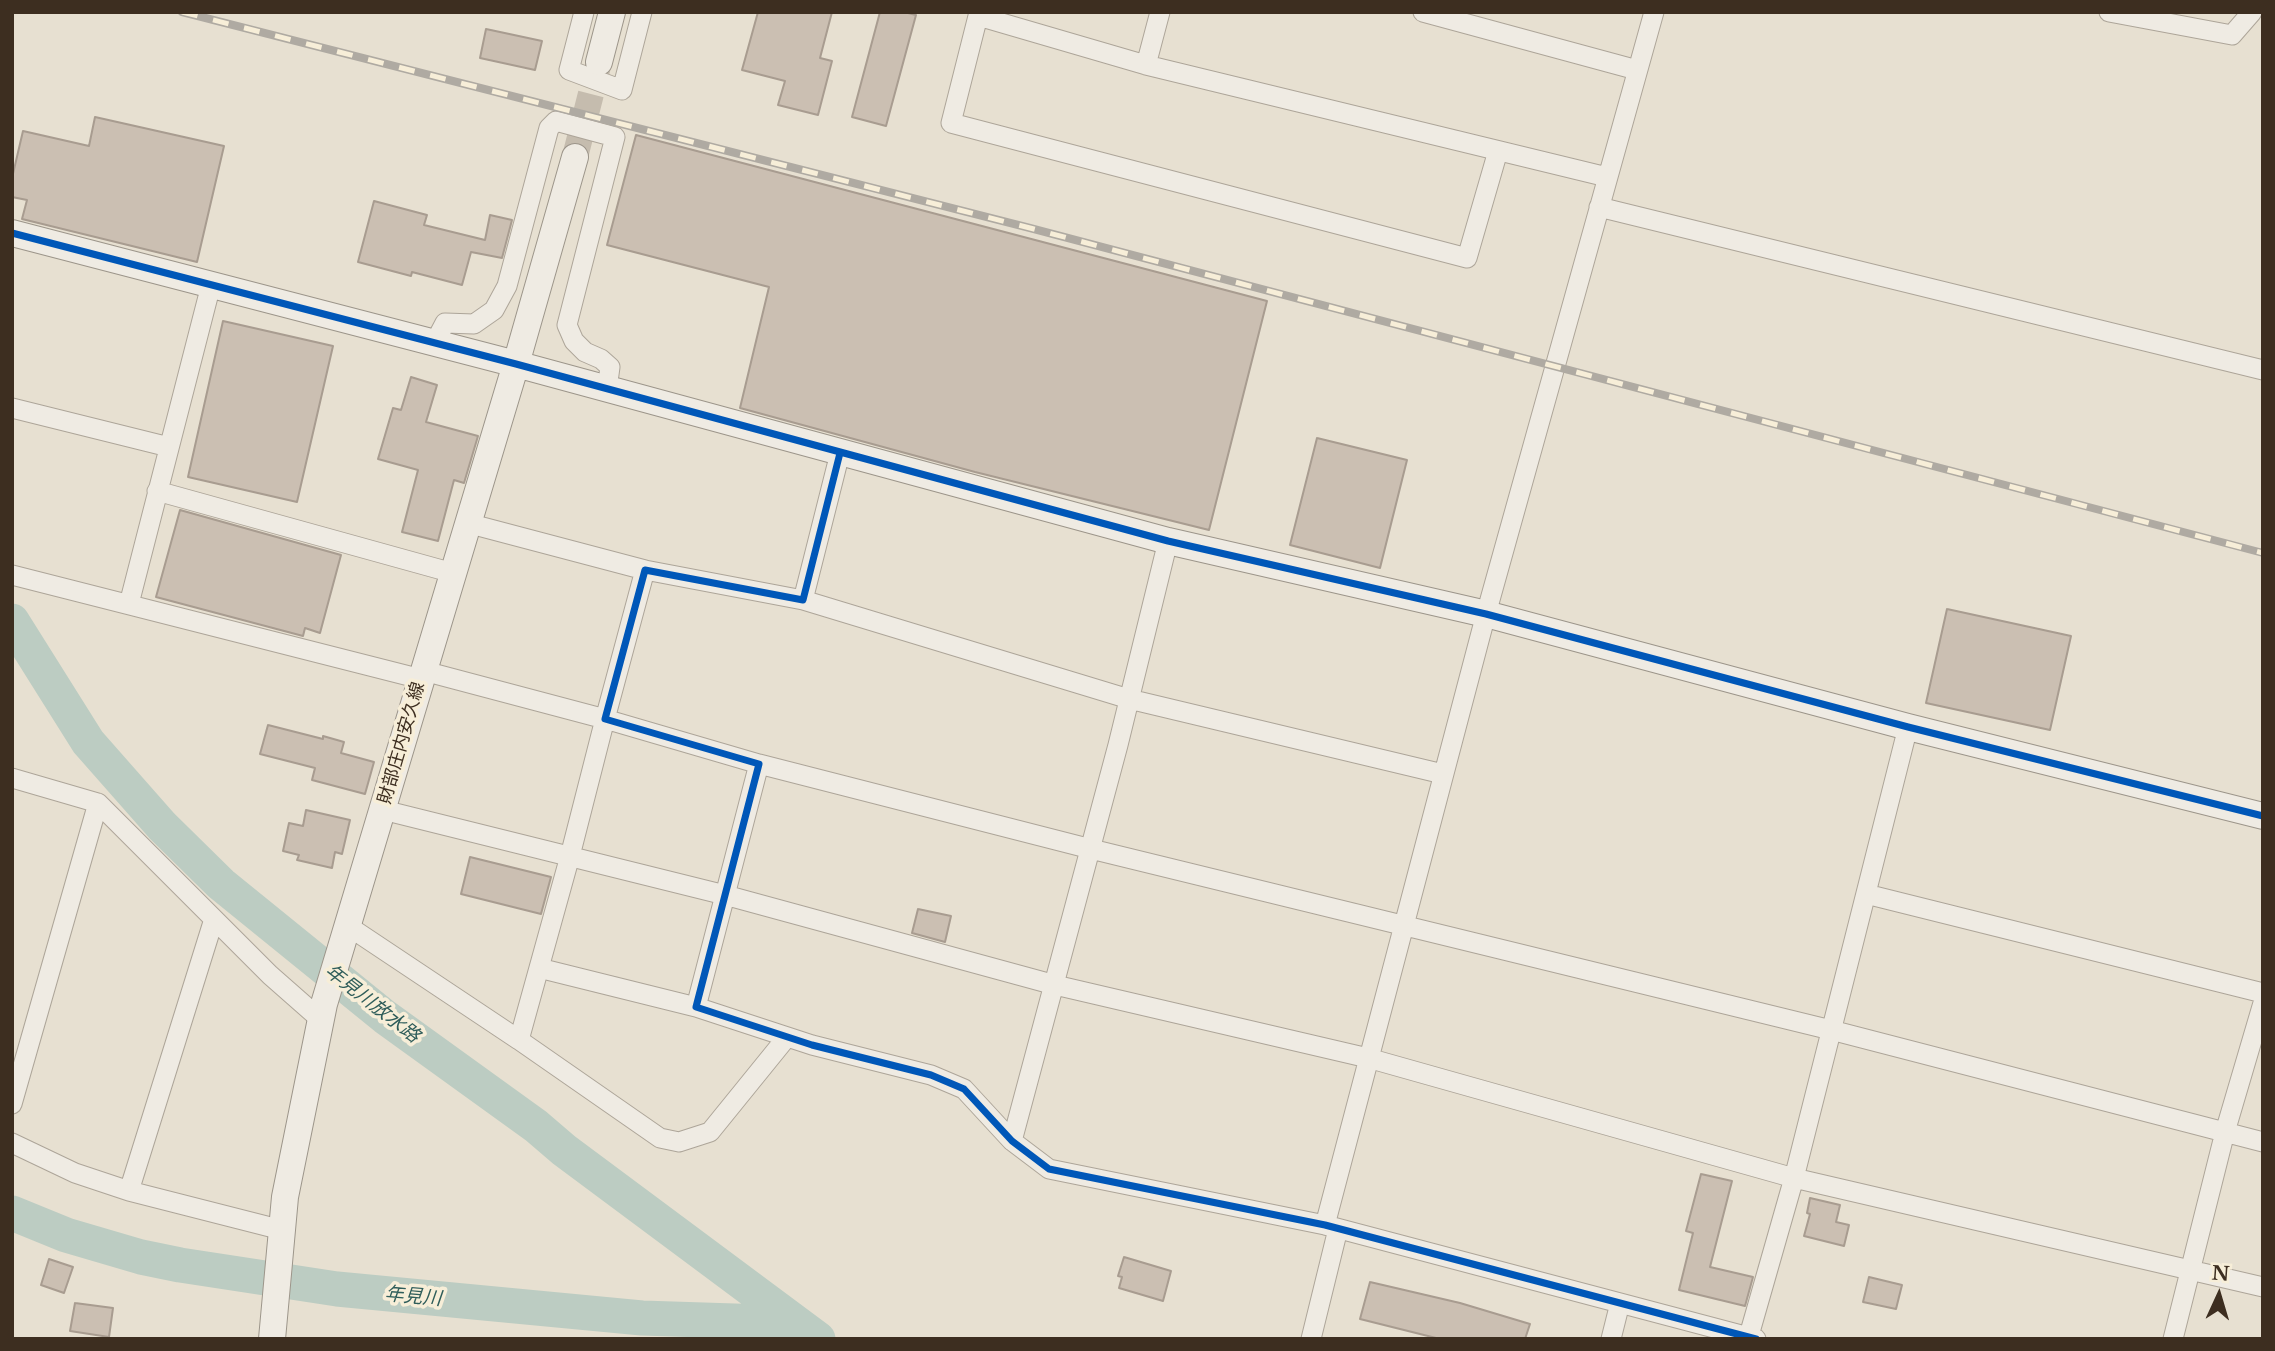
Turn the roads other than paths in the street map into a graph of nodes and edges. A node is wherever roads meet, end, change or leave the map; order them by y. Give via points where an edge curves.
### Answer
1 (584, 12) edge
2 (612, 12) edge
3 (642, 12) edge
4 (1160, 12) edge
5 (1423, 12) edge
6 (1654, 12) edge
7 (2109, 12) edge
8 (2252, 12) edge
9 (599, 62) tunnel mouth
10 (1146, 65) junction
11 (1637, 70) junction
12 (1498, 151) junction
13 (575, 157) tunnel mouth
14 (1607, 177) junction
15 (1599, 207) junction
16 (12, 233) edge
17 (211, 285) junction
18 (435, 342) junction
19 (516, 364) junction
20 (2263, 370) edge
21 (607, 389) junction
22 (12, 408) edge
23 (169, 447) junction
24 (839, 453) junction
25 (158, 491) junction
26 (467, 523) junction
27 (1168, 541) junction
28 (645, 569) junction
29 (453, 573) junction
30 (12, 575) edge
31 (803, 600) junction
32 (129, 604) junction
33 (1486, 614) junction
34 (423, 675) junction
35 (1129, 699) junction
36 (605, 719) junction
37 (1908, 727) junction
38 (759, 764) junction
39 (1443, 774) junction
40 (12, 778) edge
41 (98, 803) junction
42 (383, 810) junction
43 (2263, 816) edge
44 (1091, 849) junction
45 (570, 856) junction
46 (1866, 894) junction
47 (726, 895) junction
48 (214, 919) junction
49 (1404, 924) junction
50 (347, 930) junction
51 (539, 968) junction
52 (1055, 985) junction
53 (2263, 993) edge
54 (2263, 1003) edge
55 (696, 1007) junction
56 (322, 1011) junction
57 (1831, 1030) junction
58 (787, 1037) junction
59 (519, 1040) junction
60 (1368, 1058) junction
61 (12, 1104) edge
62 (2225, 1132) junction
63 (1012, 1141) junction
64 (2263, 1142) edge
65 (12, 1143) edge
66 (1794, 1178) junction
67 (129, 1191) junction
68 (1332, 1227) junction
69 (282, 1238) junction
70 (2191, 1269) junction
71 (2263, 1287) edge
72 (1620, 1303) junction
73 (1751, 1338) edge
74 (272, 1339) edge
75 (1311, 1339) edge
76 (1611, 1339) edge
77 (2173, 1339) edge

1 - 3 street via 569,70 622,90
2 - 9 street
4 - 10 street
5 - 11 street
6 - 11 street
7 - 8 street via 2232,35
10 - 12 street
10 - 12 street via 978,16 951,123 1467,258
11 - 14 street
12 - 14 street
13 - 19 street, 財部庄内安久線
14 - 15 street
15 - 20 street
15 - 33 street
16 - 17 street
17 - 18 street
17 - 23 street
18 - 19 street
18 - 21 street via 445,323 474,324 494,310 507,286 549,128 556,121 615,137 568,325 574,341 610,367
19 - 21 street
19 - 26 street, 財部庄内安久線
21 - 24 street
22 - 23 street
23 - 25 street
24 - 27 street
24 - 31 street
25 - 29 street
25 - 32 street
26 - 28 street
26 - 29 street, 財部庄内安久線
27 - 33 street
27 - 35 street
28 - 31 street
28 - 36 street
29 - 34 street, 財部庄内安久線
30 - 32 street
31 - 35 street
32 - 34 street
33 - 37 street
33 - 39 street
34 - 36 street
34 - 42 street, 財部庄内安久線
35 - 39 street
35 - 44 street
36 - 38 street
36 - 45 street
37 - 43 street
37 - 46 street
38 - 44 street
38 - 47 street
39 - 49 street
40 - 41 street
41 - 48 street
41 - 61 street
42 - 45 street
42 - 50 street, 財部庄内安久線
44 - 49 street
44 - 52 street
45 - 47 street
45 - 51 street
46 - 53 street
46 - 57 street
47 - 52 street
47 - 55 street
48 - 56 street via 270,975
48 - 67 street
49 - 57 street
49 - 60 street
50 - 56 street, 財部庄内安久線
50 - 59 street
51 - 55 street
51 - 59 street
52 - 60 street
52 - 63 street
54 - 62 street
55 - 58 street
56 - 69 street, 財部庄内安久線 via 285,1197
57 - 62 street
57 - 66 street
58 - 59 street via 710,1132 678,1142 660,1138
58 - 63 street via 931,1075 964,1089
60 - 66 street
60 - 68 street
62 - 64 street
62 - 70 street
63 - 68 street via 1049,1170
65 - 67 street via 75,1173
66 - 70 street
66 - 73 street
67 - 69 street
68 - 72 street
68 - 75 street
69 - 74 street, 財部庄内安久線
70 - 71 street
70 - 77 street
72 - 73 street
72 - 76 street

